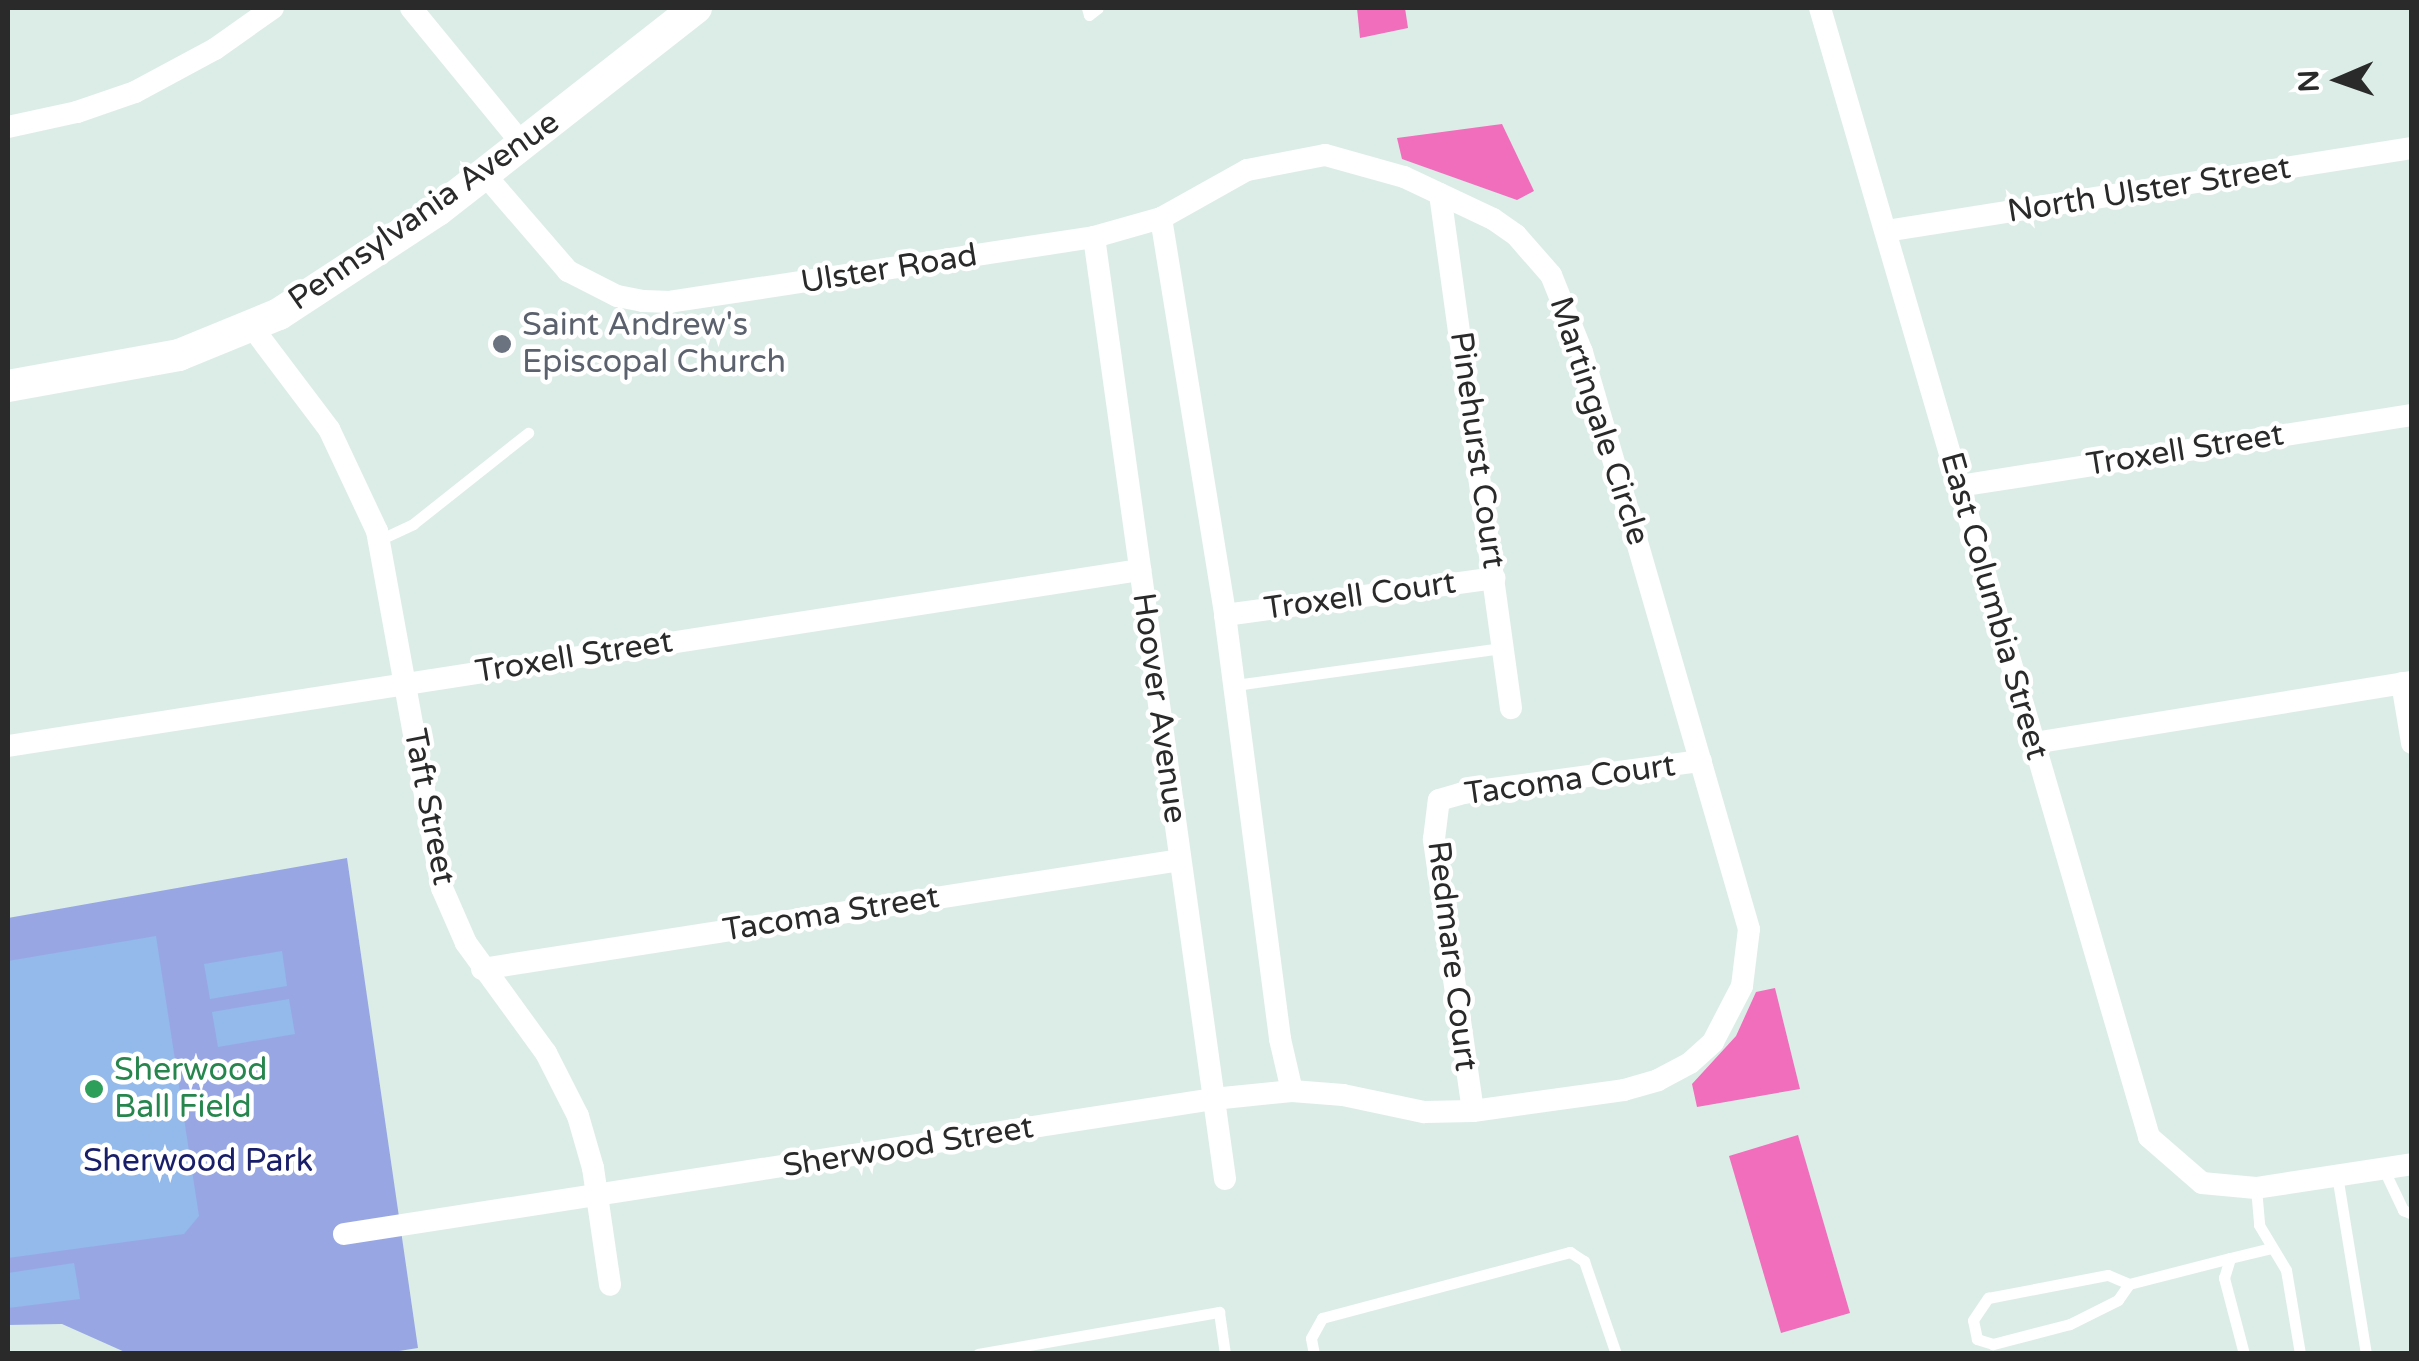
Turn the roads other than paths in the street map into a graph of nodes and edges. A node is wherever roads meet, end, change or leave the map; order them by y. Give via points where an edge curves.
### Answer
1 (273, 8) edge
2 (411, 8) edge
3 (696, 8) edge
4 (1088, 8) edge
5 (1098, 8) edge
6 (1820, 8) edge
7 (8, 126) edge
8 (522, 146) junction
9 (2412, 148) edge
10 (484, 175) junction
11 (1440, 194) junction
12 (1161, 218) junction
13 (1886, 231) junction
14 (1094, 237) junction
15 (252, 328) junction
16 (8, 386) edge
17 (2412, 415) edge
18 (528, 433) dead end
19 (1960, 486) junction
20 (379, 540) junction
21 (1140, 570) junction
22 (1494, 578) junction
23 (1225, 615) junction
24 (1503, 648) junction
25 (2407, 683) edge
26 (405, 684) junction
27 (1235, 684) junction
28 (1511, 708) dead end
29 (2412, 743) edge
30 (2034, 744) junction
31 (8, 746) edge
32 (1701, 760) junction
33 (1438, 800) joint
34 (1180, 860) junction
35 (482, 969) junction
36 (1292, 1091) junction
37 (1214, 1099) junction
38 (1472, 1111) junction
39 (2412, 1164) edge
40 (2383, 1168) junction
41 (2338, 1175) junction
42 (1225, 1180) dead end
43 (2256, 1188) junction
44 (597, 1196) junction
45 (2412, 1214) edge
46 (344, 1234) dead end
47 (2271, 1248) junction
48 (2230, 1258) junction
49 (2129, 1284) junction
50 (610, 1285) dead end
51 (978, 1354) edge
52 (1225, 1354) edge
53 (1314, 1354) edge
54 (1616, 1354) edge
55 (2244, 1354) edge
56 (2300, 1354) edge
57 (2366, 1354) edge

1 - 7 street via 215,50 135,92
2 - 8 street
3 - 8 street, Pennsylvania Avenue
4 - 5 lane via 1089,14
6 - 13 street, East Columbia Street
8 - 10 street, Pennsylvania Avenue
9 - 13 street, North Ulster Street
10 - 14 street, Ulster Road via 568,271 617,296 644,301
10 - 15 street, Pennsylvania Avenue via 332,282
11 - 12 street, Martingale Circle via 1325,155 1247,170
11 - 22 street, Pinehurst Court
11 - 32 street, Martingale Circle via 1516,235 1551,275 1567,309
12 - 14 street, Ulster Road
12 - 23 street
13 - 19 street, East Columbia Street
14 - 21 street, Hoover Avenue
15 - 16 street, Pennsylvania Avenue via 148,362
15 - 20 street, Taft Street via 329,430
17 - 19 street, Troxell Street
18 - 20 lane via 413,524
19 - 30 street, East Columbia Street
20 - 26 street, Taft Street
21 - 26 street, Troxell Street
21 - 34 street, Hoover Avenue
22 - 23 street, Troxell Court
22 - 24 street, Pinehurst Court
23 - 27 street
24 - 27 lane
24 - 28 street, Pinehurst Court
25 - 29 street
25 - 30 street
26 - 31 street, Troxell Street
26 - 35 street, Taft Street via 442,888
27 - 36 street
30 - 43 street, East Columbia Street via 2148,1137 2202,1183
32 - 33 street, Tacoma Court
32 - 38 street, Martingale Circle via 1750,929 1742,986 1713,1042 1658,1080 1624,1090
33 - 38 street, Redmare Court via 1434,839
34 - 35 street, Tacoma Street
34 - 37 street, Hoover Avenue
35 - 44 street, Taft Street via 568,1091
36 - 37 street, Sherwood Street
36 - 38 street, Sherwood Street via 1424,1112
37 - 42 street, Hoover Avenue
37 - 44 street, Sherwood Street
39 - 40 street
40 - 41 street
40 - 45 lane via 2403,1210
41 - 43 street
41 - 57 lane
43 - 47 lane via 2259,1224
44 - 46 street, Sherwood Street
44 - 50 street, Taft Street
47 - 48 lane
47 - 56 lane via 2286,1270
48 - 49 lane
48 - 55 lane via 2224,1278
49 - 49 lane via 2108,1276 1988,1298 1973,1320 1977,1339 1993,1344 2070,1324 2118,1300
51 - 52 lane via 1219,1312
53 - 54 lane via 1312,1338 1322,1318 1570,1252 1584,1260

